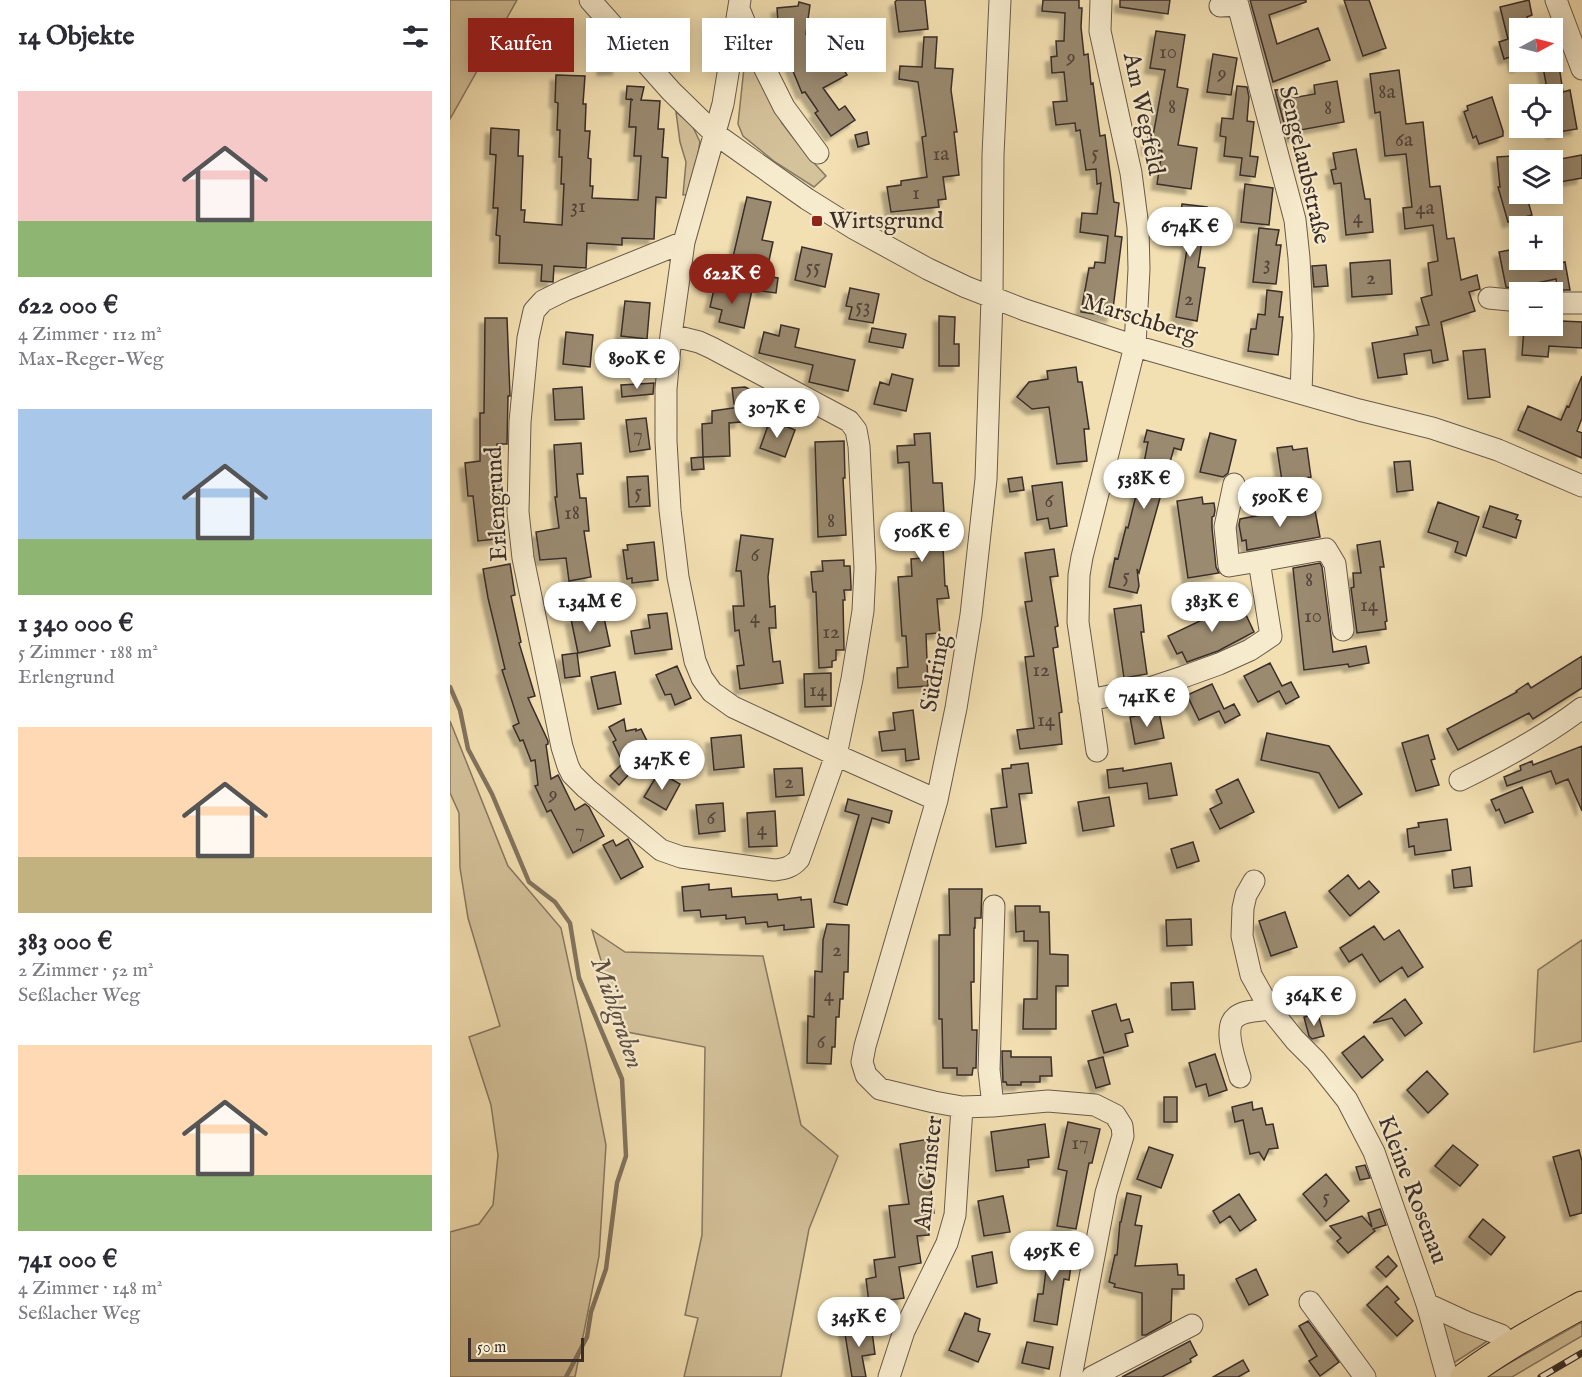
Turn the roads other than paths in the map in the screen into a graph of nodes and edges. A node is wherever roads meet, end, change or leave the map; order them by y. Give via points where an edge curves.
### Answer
1 (590, 0) edge
2 (1000, 0) edge
3 (1101, 0) edge
4 (1556, 0) edge
5 (739, 4) edge
6 (1220, 6) dead end
7 (1582, 69) edge
8 (714, 133) junction
9 (818, 153) dead end
10 (684, 242) junction
11 (992, 298) junction
12 (1489, 298) dead end
13 (1509, 300) edge
14 (1563, 303) edge
15 (1582, 303) edge
16 (670, 335) junction
17 (1135, 346) junction
18 (1301, 393) junction
19 (1234, 484) dead end
20 (1582, 486) edge
21 (1259, 561) junction
22 (1343, 630) dead end
23 (1089, 700) junction
24 (1582, 708) edge
25 (1097, 750) dead end
26 (836, 755) junction
27 (1460, 780) dead end
28 (937, 800) junction
29 (1254, 881) dead end
30 (994, 906) dead end
31 (1270, 1009) junction
32 (1240, 1077) dead end
33 (993, 1106) junction
34 (962, 1107) junction
35 (1310, 1302) dead end
36 (1427, 1304) junction
37 (1582, 1305) edge
38 (1192, 1325) dead end
39 (1510, 1346) junction
40 (889, 1377) edge
41 (1071, 1377) edge
42 (1092, 1377) edge
43 (1365, 1377) edge
44 (1448, 1377) edge
45 (1464, 1377) edge

1 - 8 street, Marschberg
2 - 11 street
3 - 17 street, Am Wegfeld via 1100,31 1131,173 1138,227
4 - 7 street
5 - 8 street via 723,104
5 - 9 street via 758,55 784,107
6 - 18 street, Sengelaubstraße via 1238,5 1295,220 1303,335
8 - 10 street
8 - 11 street, Marschberg via 855,229
10 - 16 street
10 - 26 street, Erlengrund via 565,290 543,301 534,311 520,422 518,512 523,558 567,766 586,788 661,850 774,870 789,868 799,859
11 - 17 street, Marschberg
11 - 28 street, Südring via 986,479 971,615
12 - 13 street
14 - 15 street
16 - 26 street via 666,441 670,510 678,578 695,662 712,692 733,706
16 - 26 street, Erlengrund via 712,348 849,422 856,430 865,568 863,611
17 - 18 street, Marschberg
17 - 23 street, Am Wegfeld via 1079,574 1078,622
18 - 20 street, Marschberg via 1432,428 1498,450
19 - 21 street via 1225,527 1229,566
21 - 22 street via 1326,549 1335,564
21 - 23 street via 1272,636 1250,650 1183,677
23 - 25 street, Am Wegfeld
24 - 27 street via 1528,745
26 - 28 street
28 - 34 street, Südring via 862,1062 866,1075 880,1089
29 - 31 street, Kleine Rosenau via 1246,895 1242,936 1251,975
30 - 33 street via 989,1070
31 - 32 street via 1242,1014 1232,1022 1229,1034
31 - 36 street, Kleine Rosenau via 1347,1100 1382,1171
33 - 34 street, Südring
33 - 41 street, Südring via 1048,1101 1095,1106 1114,1115 1122,1126 1123,1137 1106,1193
34 - 40 street, Am Ginster via 955,1215 947,1243 904,1330
35 - 43 street
36 - 39 street, Kleine Rosenau via 1501,1335
36 - 44 street, Kleine Rosenau
37 - 39 main road
38 - 42 street
39 - 45 main road

